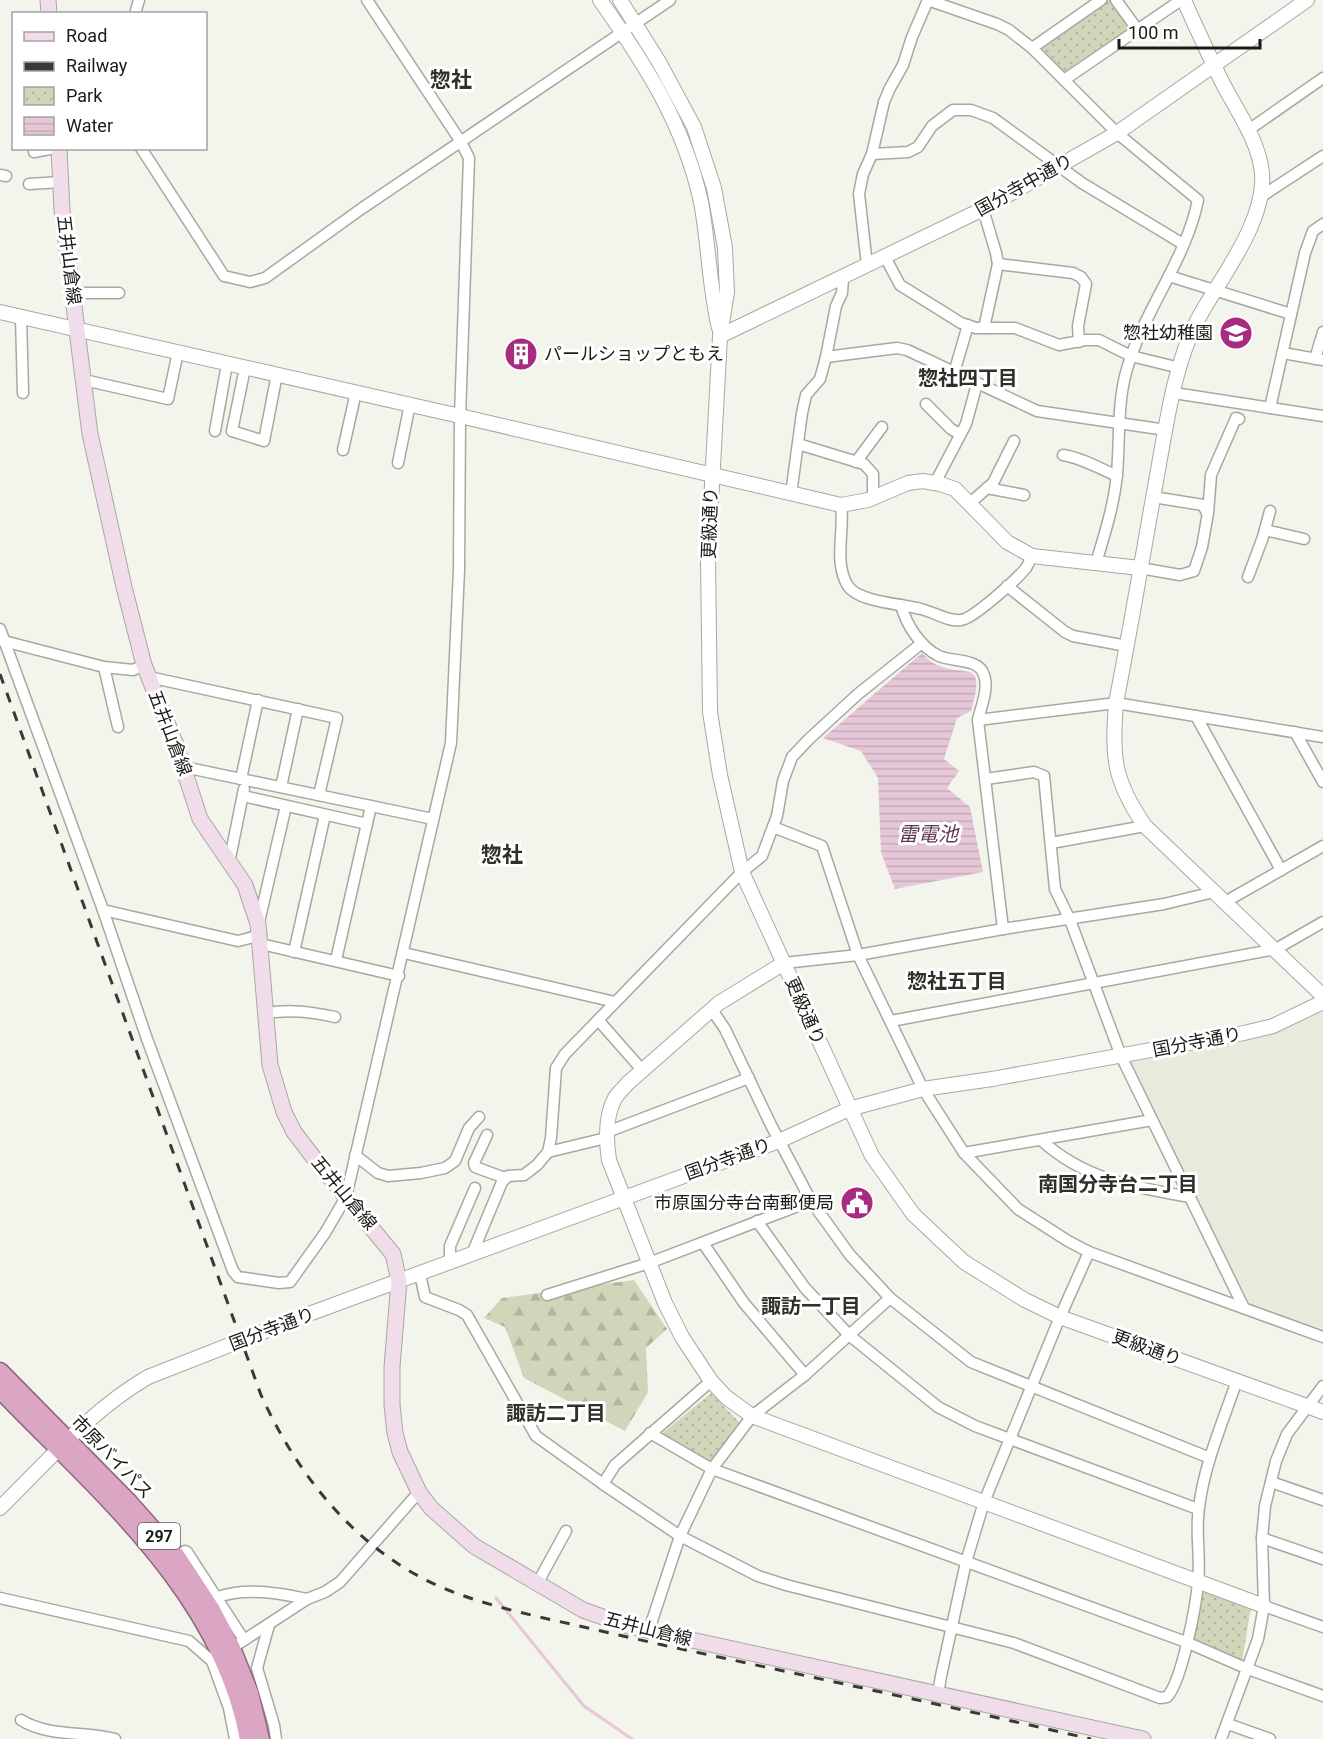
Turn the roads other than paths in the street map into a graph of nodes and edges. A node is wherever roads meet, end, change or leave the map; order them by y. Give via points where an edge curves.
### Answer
1 (367, 0) edge
2 (600, 0) edge
3 (620, 0) edge
4 (670, 0) edge
5 (928, 0) edge
6 (1101, 0) edge
7 (1116, 0) edge
8 (1182, 0) edge
9 (1307, 0) edge
10 (636, 23) junction
11 (1137, 29) junction
12 (622, 31) junction
13 (1032, 48) junction
14 (1214, 65) junction
15 (1323, 78) edge
16 (1064, 80) junction
17 (1248, 131) junction
18 (1117, 133) junction
19 (460, 142) junction
20 (46, 150) edge
21 (57, 150) edge
22 (142, 150) edge
23 (34, 152) dead end
24 (872, 154) junction
25 (1323, 156) edge
26 (1058, 167) junction
27 (61, 182) junction
28 (30, 184) dead end
29 (1259, 198) junction
30 (982, 209) junction
31 (1323, 224) edge
32 (1183, 244) junction
33 (885, 257) junction
34 (998, 264) junction
35 (867, 265) junction
36 (1169, 276) junction
37 (843, 278) junction
38 (1215, 289) junction
39 (73, 293) junction
40 (118, 293) dead end
41 (0, 312) edge
42 (1291, 314) junction
43 (21, 317) junction
44 (968, 325) junction
45 (984, 328) junction
46 (78, 331) junction
47 (1323, 332) edge
48 (720, 336) junction
49 (1079, 342) junction
50 (178, 352) junction
51 (1282, 353) junction
52 (1131, 356) junction
53 (826, 357) junction
54 (1319, 360) edge
55 (226, 364) junction
56 (246, 368) junction
57 (1180, 368) junction
58 (954, 373) junction
59 (277, 374) junction
60 (84, 380) junction
61 (977, 384) junction
62 (356, 392) junction
63 (23, 393) dead end
64 (1174, 393) junction
65 (410, 404) junction
66 (926, 404) dead end
67 (1270, 408) junction
68 (460, 416) junction
69 (1323, 416) edge
70 (1239, 419) dead end
71 (1120, 425) junction
72 (882, 427) dead end
73 (1166, 430) junction
74 (215, 431) dead end
75 (960, 434) junction
76 (1014, 441) dead end
77 (798, 444) junction
78 (343, 450) dead end
79 (1063, 455) dead end
80 (856, 462) junction
81 (398, 463) dead end
82 (712, 473) junction
83 (1117, 476) junction
84 (935, 483) junction
85 (987, 488) junction
86 (792, 494) junction
87 (1024, 495) dead end
88 (1153, 497) junction
89 (873, 498) junction
90 (970, 503) junction
91 (841, 505) junction
92 (1270, 511) dead end
93 (1208, 513) junction
94 (1265, 530) junction
95 (1304, 539) dead end
96 (1032, 556) junction
97 (1096, 563) junction
98 (1140, 568) junction
99 (1248, 577) dead end
100 (1007, 586) junction
101 (901, 605) junction
102 (0, 629) edge
103 (2, 641) edge
104 (922, 643) junction
105 (1127, 646) junction
106 (104, 667) junction
107 (146, 671) junction
108 (258, 700) junction
109 (1116, 703) junction
110 (298, 709) junction
111 (1196, 716) junction
112 (978, 720) junction
113 (118, 727) dead end
114 (1295, 732) junction
115 (1323, 737) edge
116 (184, 767) junction
117 (243, 779) junction
118 (986, 779) junction
119 (1323, 782) edge
120 (281, 787) junction
121 (319, 795) junction
122 (243, 796) junction
123 (286, 806) junction
124 (371, 806) junction
125 (325, 815) junction
126 (433, 819) junction
127 (367, 824) junction
128 (1145, 826) junction
129 (773, 828) junction
130 (1050, 843) junction
131 (1323, 846) edge
132 (230, 864) junction
133 (1281, 870) junction
134 (742, 872) junction
135 (1214, 892) junction
136 (1225, 902) junction
137 (102, 910) junction
138 (1070, 920) junction
139 (1323, 922) edge
140 (1003, 929) junction
141 (260, 935) junction
142 (1276, 949) junction
143 (294, 951) junction
144 (404, 953) junction
145 (858, 955) junction
146 (336, 960) junction
147 (784, 963) junction
148 (399, 976) junction
149 (1094, 983) junction
150 (1323, 996) edge
151 (615, 1002) junction
152 (1323, 1002) edge
153 (712, 1010) junction
154 (266, 1013) junction
155 (335, 1017) dead end
156 (599, 1021) junction
157 (891, 1021) junction
158 (1121, 1056) junction
159 (643, 1071) junction
160 (749, 1078) junction
161 (923, 1089) junction
162 (849, 1109) junction
163 (479, 1117) dead end
164 (1152, 1120) junction
165 (487, 1135) dead end
166 (607, 1135) junction
167 (1041, 1140) junction
168 (779, 1141) junction
169 (548, 1152) junction
170 (964, 1153) junction
171 (355, 1155) junction
172 (505, 1178) junction
173 (475, 1188) dead end
174 (346, 1197) junction
175 (1190, 1197) junction
176 (623, 1198) junction
177 (810, 1201) junction
178 (757, 1221) junction
179 (702, 1242) junction
180 (1089, 1252) junction
181 (472, 1254) junction
182 (450, 1262) junction
183 (649, 1263) junction
184 (420, 1274) junction
185 (399, 1281) junction
186 (547, 1295) dead end
187 (890, 1298) junction
188 (1244, 1308) junction
189 (1060, 1317) junction
190 (849, 1335) junction
191 (1323, 1337) edge
192 (0, 1371) edge
193 (805, 1375) junction
194 (1238, 1380) junction
195 (711, 1381) junction
196 (1031, 1386) junction
197 (1323, 1386) edge
198 (0, 1390) edge
199 (1309, 1406) junction
200 (1323, 1412) edge
201 (752, 1416) junction
202 (650, 1433) junction
203 (1010, 1439) junction
204 (63, 1446) junction
205 (1210, 1458) junction
206 (712, 1469) junction
207 (1271, 1482) junction
208 (603, 1484) junction
209 (419, 1492) junction
210 (1323, 1500) edge
211 (984, 1502) junction
212 (0, 1508) edge
213 (1198, 1509) junction
214 (566, 1531) dead end
215 (680, 1536) junction
216 (1262, 1538) junction
217 (176, 1555) junction
218 (1323, 1559) edge
219 (966, 1562) junction
220 (1198, 1581) junction
221 (537, 1584) junction
222 (0, 1598) edge
223 (218, 1598) junction
224 (308, 1599) junction
225 (1264, 1606) junction
226 (269, 1625) junction
227 (951, 1626) junction
228 (1323, 1627) edge
229 (649, 1630) junction
230 (1186, 1642) junction
231 (238, 1644) junction
232 (1248, 1669) junction
233 (938, 1694) junction
234 (1323, 1696) edge
235 (21, 1720) dead end
236 (1228, 1724) junction
237 (234, 1733) edge
238 (115, 1739) edge
239 (227, 1739) edge
240 (248, 1739) edge
241 (261, 1739) edge
242 (276, 1739) edge
243 (1143, 1739) edge
244 (1221, 1739) edge
245 (1270, 1739) edge

1 - 19 street
2 - 12 street, 更級通り
3 - 10 street, 更級通り
4 - 10 street
5 - 13 street via 997,24
5 - 24 street via 884,102
6 - 13 street
7 - 11 street
8 - 11 street
8 - 14 street
9 - 14 street, 国分寺中通り
10 - 12 street
10 - 48 street, 更級通り via 694,127 714,188 725,248 727,292
11 - 16 street
12 - 19 street
12 - 48 street, 更級通り via 681,133 700,200
13 - 16 street
14 - 17 street
14 - 18 street, 国分寺中通り
15 - 17 street
16 - 18 street
17 - 29 street via 1262,174
18 - 26 street, 国分寺中通り
18 - 32 street via 1196,197 1198,202
19 - 22 street via 265,278 250,282 224,276
19 - 68 street via 469,158
20 - 23 street
21 - 27 main road, 五井山倉線
24 - 26 street via 908,152 918,147 932,126 953,110 970,110 993,118
24 - 35 street via 859,194
25 - 29 street
26 - 30 street, 国分寺中通り
26 - 32 street
27 - 28 street
27 - 39 main road, 五井山倉線
29 - 38 street via 1240,251
30 - 33 street, 国分寺中通り
30 - 34 street
31 - 42 street via 1313,231 1305,253
32 - 36 street
33 - 35 street, 国分寺中通り
33 - 44 street via 900,285
34 - 45 street
34 - 49 street via 1073,273 1081,278 1086,284
35 - 37 street, 国分寺中通り
36 - 38 street
36 - 52 street
37 - 48 street, 国分寺中通り
37 - 53 street
38 - 42 street
38 - 57 street via 1188,342
39 - 40 street
39 - 46 main road, 五井山倉線
41 - 43 street
42 - 51 street
43 - 46 street
43 - 63 street
44 - 45 street
44 - 58 street
45 - 49 street via 1014,328 1059,345
46 - 50 street
46 - 60 main road, 五井山倉線
47 - 54 street
48 - 82 street, 更級通り
49 - 52 street via 1099,340
50 - 55 street
50 - 60 street via 168,399
51 - 54 street
51 - 67 street
52 - 57 street
52 - 71 street
53 - 58 street via 897,348
53 - 77 street via 820,378 806,395
55 - 56 street
55 - 74 street
56 - 59 street
56 - 59 street via 232,431 264,441
57 - 64 street
58 - 61 street
59 - 62 street
60 - 107 main road, 五井山倉線 via 90,434
61 - 71 street via 1037,411
61 - 75 street
62 - 65 street
62 - 78 street
64 - 67 street
64 - 73 street
65 - 68 street
65 - 81 street
66 - 75 street
67 - 69 street
68 - 82 street
68 - 126 street via 459,570 451,743
70 - 93 street via 1236,418 1211,475
71 - 73 street
71 - 83 street
72 - 80 street
73 - 88 street
75 - 84 street
76 - 85 street
77 - 80 street
77 - 86 street
79 - 83 street via 1079,458
80 - 89 street via 873,474
82 - 86 street
82 - 134 street, 更級通り via 708,558 710,712
83 - 97 street
84 - 89 street via 908,483
84 - 90 street via 955,489
85 - 87 street
85 - 90 street
86 - 91 street
88 - 93 street via 1203,505
88 - 98 street
89 - 91 street
90 - 96 street via 1007,542
91 - 101 street via 840,559 847,585 857,594
92 - 94 street
93 - 98 street via 1194,571 1180,575
94 - 95 street
94 - 99 street
96 - 97 street
96 - 100 street via 1026,568
97 - 98 street
98 - 105 street
100 - 101 street via 962,620
100 - 105 street via 1073,636
101 - 104 street
102 - 103 street
103 - 106 street
103 - 137 street
104 - 112 street via 938,656 973,664 983,671 986,683
104 - 129 street via 858,694 792,757
105 - 109 street
106 - 107 street
106 - 113 street
107 - 108 street
107 - 116 main road, 五井山倉線
108 - 110 street
108 - 117 street
109 - 111 street
109 - 112 street
109 - 128 street via 1113,744 1118,778
110 - 120 street
110 - 121 street via 337,718
111 - 114 street
111 - 133 street
112 - 118 street
114 - 115 street
114 - 119 street
116 - 117 street
116 - 132 main road, 五井山倉線 via 200,819
117 - 120 street
117 - 122 street
118 - 130 street via 1034,772 1044,776
118 - 140 street
120 - 121 street
121 - 124 street
122 - 123 street
122 - 132 street
123 - 125 street
123 - 141 street
124 - 126 street
124 - 127 street
125 - 127 street
125 - 143 street
126 - 144 street
127 - 146 street
128 - 130 street
128 - 135 street
129 - 134 street via 762,856
129 - 145 street via 822,846
130 - 138 street via 1055,889
131 - 133 street
132 - 141 main road, 五井山倉線 via 245,885
133 - 136 street
134 - 147 street, 更級通り
134 - 151 street
135 - 136 street
135 - 138 street
136 - 142 street
137 - 141 street via 238,941
137 - 174 street via 238,1277 290,1281 326,1233
138 - 140 street
138 - 149 street
139 - 142 street
140 - 145 street
141 - 143 street
141 - 154 main road, 五井山倉線
142 - 149 street
142 - 150 street
143 - 146 street
144 - 148 street
144 - 151 street
145 - 147 street
145 - 157 street
146 - 148 street
147 - 153 street
147 - 162 street, 更級通り
148 - 171 street
149 - 157 street
149 - 158 street
151 - 156 street
152 - 158 street, 国分寺通り via 1273,1026
153 - 159 street
153 - 160 street
154 - 155 street via 304,1010
154 - 174 main road, 五井山倉線 via 270,1065 284,1112 294,1132
156 - 159 street
156 - 169 street via 555,1068
157 - 161 street
158 - 161 street, 国分寺通り
158 - 164 street
159 - 166 street via 615,1098
160 - 166 street
160 - 168 street
161 - 162 street, 国分寺通り
161 - 170 street
162 - 168 street, 国分寺通り
162 - 189 street, 更級通り via 872,1156 914,1214 964,1262
163 - 171 street via 469,1128 455,1161 445,1168 388,1176
164 - 167 street
164 - 175 street
165 - 172 street via 475,1167
166 - 169 street
166 - 176 street via 609,1160
167 - 170 street
167 - 175 street via 1090,1173 1123,1185
168 - 176 street, 国分寺通り
168 - 177 street
169 - 172 street via 524,1175
170 - 180 street via 1018,1209
171 - 174 street
172 - 181 street
173 - 182 street via 450,1246
174 - 185 main road, 五井山倉線 via 393,1254
175 - 188 street
176 - 181 street, 国分寺通り
176 - 183 street
177 - 178 street
177 - 187 street via 850,1255
178 - 179 street
178 - 190 street via 805,1288
179 - 183 street
179 - 193 street via 744,1303
180 - 188 street
180 - 189 street
181 - 182 street, 国分寺通り
182 - 184 street, 国分寺通り
183 - 186 street
183 - 195 street via 682,1337
184 - 185 street, 国分寺通り
184 - 208 street via 425,1297 467,1315 536,1436
185 - 204 street, 国分寺通り, bridge via 148,1377 113,1401
185 - 209 main road, 五井山倉線 via 392,1367 393,1418 400,1452
187 - 190 street
187 - 196 street via 971,1362
188 - 191 street
189 - 194 street, 更級通り
189 - 196 street
190 - 193 street
190 - 203 street via 938,1407
192 - 204 highway, 市原バイパス / 297
193 - 201 street
194 - 199 street, 更級通り
194 - 205 street
195 - 201 street
195 - 202 street
196 - 203 street
196 - 205 street
197 - 199 street
198 - 204 highway, 市原バイパス / 297
199 - 200 street, 更級通り
199 - 207 street via 1287,1434
201 - 206 street
201 - 211 street
202 - 206 street
202 - 208 street via 615,1465
203 - 211 street
203 - 213 street
204 - 212 street, 国分寺通り
204 - 217 highway, 市原バイパス / 297 via 129,1502
204 - 240 highway, 市原バイパス / 297 via 190,1599 226,1665
205 - 213 street
206 - 215 street
206 - 219 street
207 - 210 street
207 - 216 street
208 - 215 street
209 - 221 main road, 五井山倉線 via 457,1533
209 - 224 street via 339,1582
211 - 219 street
211 - 220 street
213 - 220 street
214 - 221 street
215 - 227 street via 758,1576
215 - 229 street
216 - 218 street
216 - 225 street
217 - 223 street via 187,1552
217 - 231 highway, 市原バイパス / 297
219 - 227 street
219 - 230 street
220 - 225 street
220 - 230 street
221 - 229 main road, 五井山倉線 via 597,1617
222 - 237 street via 189,1641 212,1661
223 - 224 street via 230,1593 271,1593
223 - 231 street
224 - 226 street
225 - 228 street
225 - 232 street
226 - 231 street
226 - 242 street via 257,1668
227 - 230 street via 1014,1642 1160,1698 1167,1697 1176,1684
227 - 233 street
229 - 233 main road, 五井山倉線
230 - 232 street
231 - 241 highway, 市原バイパス / 297
232 - 234 street
232 - 236 street
233 - 243 main road, 五井山倉線
235 - 238 street via 36,1727
236 - 244 street
236 - 245 street
237 - 239 street

